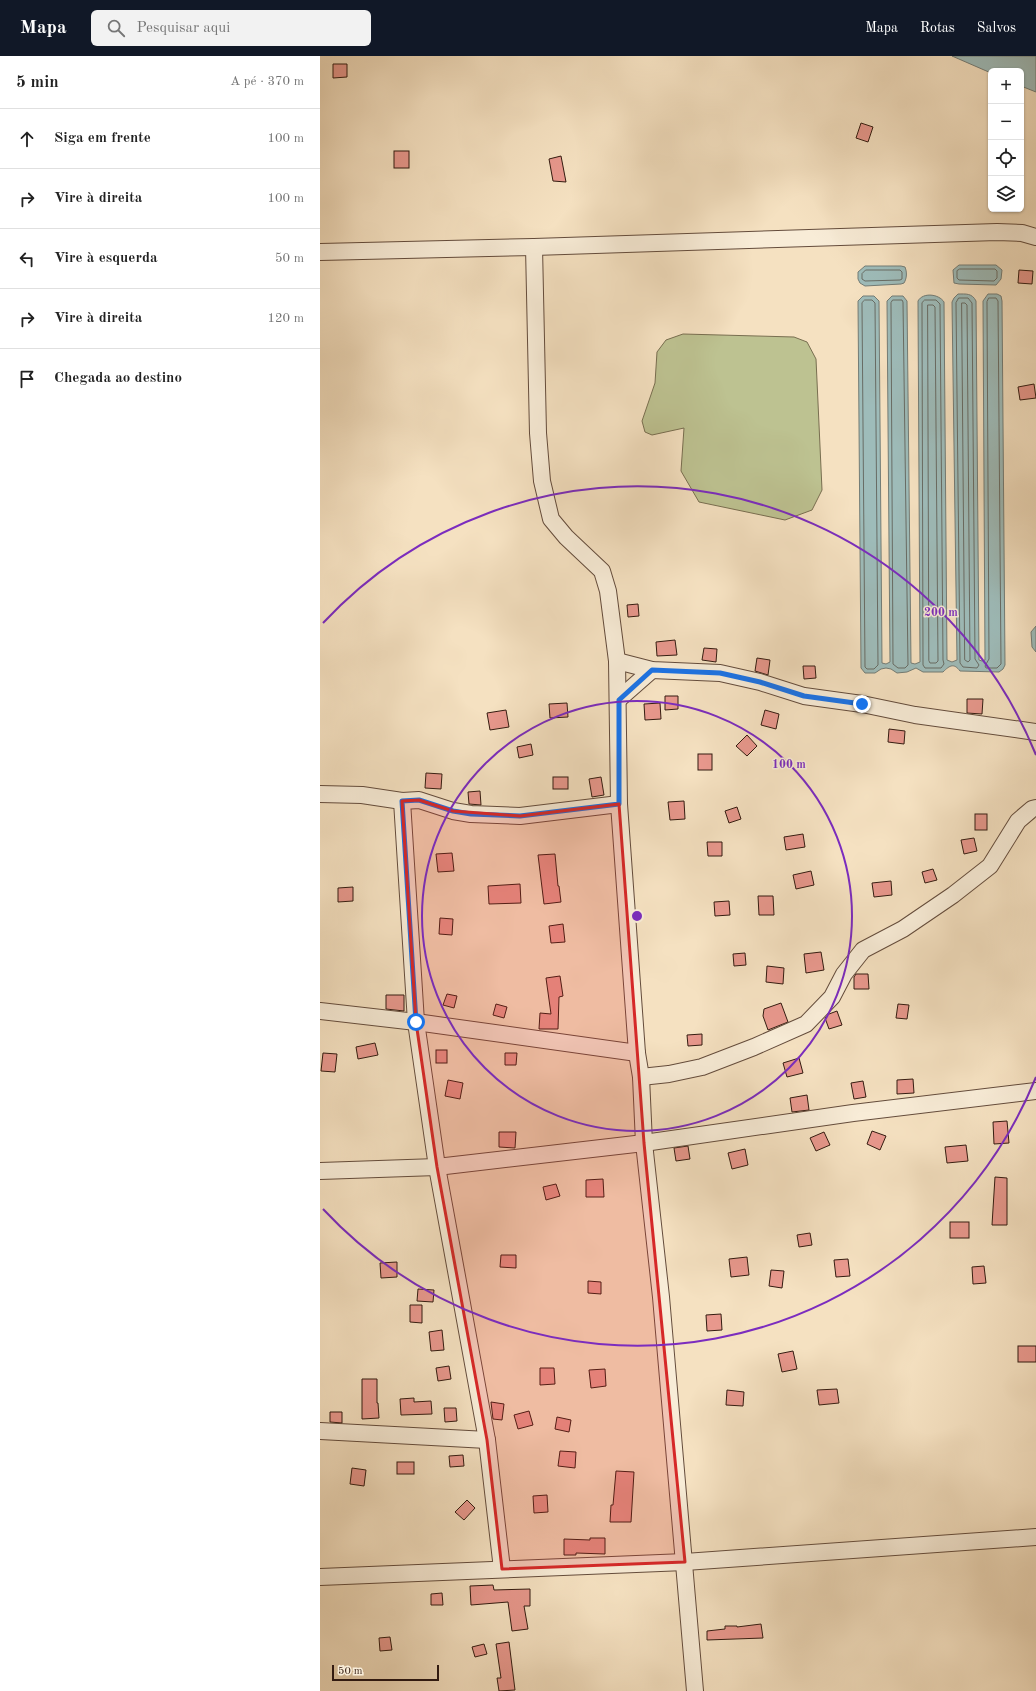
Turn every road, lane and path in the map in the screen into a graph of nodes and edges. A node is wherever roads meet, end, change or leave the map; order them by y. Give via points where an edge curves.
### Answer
1 (1036, 237) edge
2 (534, 248) junction
3 (320, 252) edge
4 (618, 661) junction
5 (652, 670) junction
6 (619, 700) junction
7 (1036, 732) edge
8 (320, 794) edge
9 (402, 801) junction
10 (619, 804) junction
11 (1036, 808) edge
12 (320, 1011) edge
13 (416, 1022) junction
14 (638, 1053) junction
15 (641, 1077) junction
16 (1036, 1091) edge
17 (644, 1143) junction
18 (437, 1167) junction
19 (320, 1171) edge
20 (320, 1431) edge
21 (487, 1440) junction
22 (1036, 1537) edge
23 (685, 1562) junction
24 (502, 1569) junction
25 (320, 1577) edge
26 (695, 1691) edge

1 - 2 street via 1022,233 997,232
2 - 3 street
2 - 4 street via 538,433 542,481 551,519 602,571 608,590
4 - 5 street
4 - 6 street
5 - 6 street
5 - 7 street via 720,673 804,696
6 - 10 street
8 - 9 street via 362,795
9 - 10 street via 419,800 471,814 520,816
9 - 13 street
10 - 14 street
11 - 15 street via 1018,821 990,866 903,929 863,950 844,974 832,997 806,1024 702,1067
12 - 13 street
13 - 14 street
13 - 18 street
14 - 15 street
15 - 17 street
16 - 17 street via 853,1113
17 - 18 street
17 - 23 street
18 - 19 street
18 - 21 street
20 - 21 street
21 - 24 street
22 - 23 street
23 - 24 street
23 - 26 street
24 - 25 street

